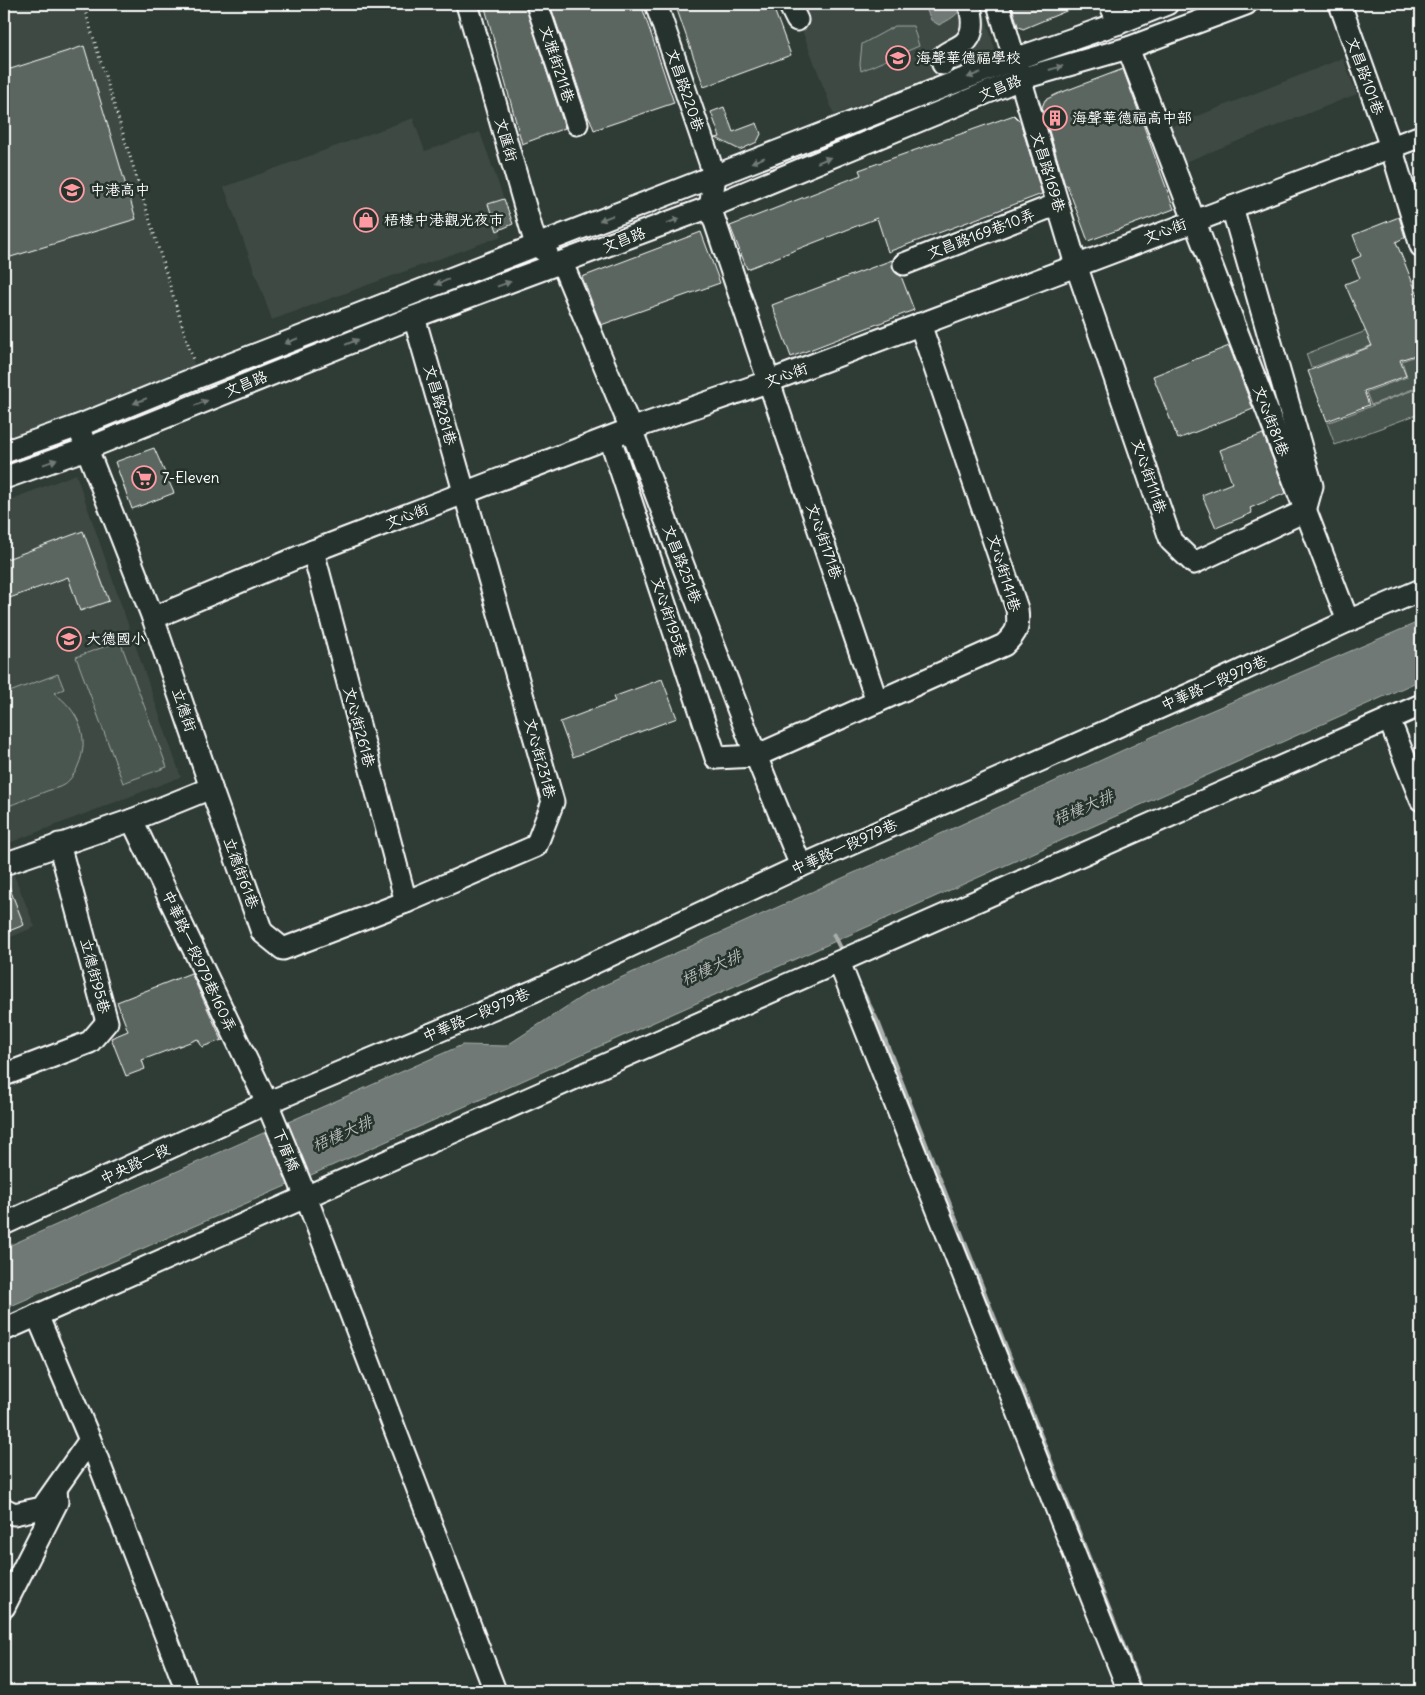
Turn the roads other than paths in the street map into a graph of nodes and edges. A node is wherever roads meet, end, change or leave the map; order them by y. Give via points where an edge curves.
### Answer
1 (467, 4) edge
2 (537, 4) edge
3 (656, 4) edge
4 (969, 4) edge
5 (998, 4) edge
6 (1168, 4) edge
7 (1246, 4) edge
8 (1340, 4) edge
9 (1114, 13) edge
10 (1128, 48) junction
11 (943, 64) dead end
12 (1018, 69) junction
13 (577, 124) dead end
14 (1421, 136) edge
15 (1391, 148) junction
16 (715, 177) junction
17 (1058, 204) junction
18 (710, 207) junction
19 (1232, 207) junction
20 (1195, 220) junction
21 (536, 245) junction
22 (1421, 246) edge
23 (562, 263) junction
24 (904, 264) dead end
25 (1076, 265) junction
26 (414, 317) junction
27 (920, 324) junction
28 (770, 381) junction
29 (78, 426) junction
30 (631, 429) junction
31 (610, 438) junction
32 (86, 449) junction
33 (4, 452) edge
34 (4, 478) edge
35 (465, 493) junction
36 (1305, 511) junction
37 (313, 552) junction
38 (1421, 590) edge
39 (153, 618) junction
40 (1348, 621) junction
41 (877, 702) junction
42 (1421, 705) edge
43 (1390, 719) junction
44 (756, 756) junction
45 (211, 788) junction
46 (1421, 800) edge
47 (132, 820) junction
48 (59, 844) junction
49 (4, 864) edge
50 (801, 866) junction
51 (406, 902) junction
52 (284, 949) joint
53 (839, 962) junction
54 (4, 1075) edge
55 (267, 1103) junction
56 (306, 1197) junction
57 (4, 1224) edge
58 (37, 1315) junction
59 (4, 1330) edge
60 (90, 1440) junction
61 (56, 1488) junction
62 (4, 1509) edge
63 (4, 1607) edge
64 (188, 1691) edge
65 (495, 1691) edge
66 (1129, 1691) edge

1 - 21 street, 文匯街
2 - 13 street, 文雅街211巷
3 - 16 street, 文昌路220巷
4 - 11 street via 973,18 972,33 964,44 942,56
5 - 12 street, 文昌路169巷
6 - 9 street, 文昌路
7 - 10 street, 文昌路
8 - 15 street, 文昌路101巷
9 - 12 street, 文昌路
12 -> 10 street, 文昌路
10 - 20 street, 文心街81巷
12 -> 16 street, 文昌路
12 - 17 street, 文昌路169巷
18 -> 12 street, 文昌路
14 - 15 street, 文心街
15 - 19 street, 文心街
15 - 22 street, 文昌路101巷
16 - 18 street
16 -> 21 street, 文昌路
17 - 24 street, 文昌路169巷10弄
17 - 25 street, 文昌路169巷
23 -> 18 street, 文昌路
18 - 28 street, 文心街171巷
19 - 20 street, 文心街
19 - 36 street via 1312,486
20 - 25 street, 文心街
20 - 36 street, 文心街81巷
21 - 23 street
21 -> 29 street, 文昌路
26 -> 23 street, 文昌路
23 - 30 street, 文昌路251巷
25 - 27 street, 文心街
25 - 36 street, 文心街111巷 via 1171,541 1194,564
32 -> 26 street, 文昌路
26 - 35 street, 文昌路281巷
27 - 28 street, 文心街
27 - 41 street, 文心街141巷 via 1008,580 1018,624 1015,635 1004,644
28 - 30 street, 文心街
28 - 41 street, 文心街171巷
29 - 32 street, 立德街
29 - 33 street, 文昌路
30 - 31 street, 文心街
30 - 44 street, 文昌路251巷
31 - 35 street, 文心街
31 - 44 street, 文心街195巷 via 716,758
34 -> 32 street, 文昌路
32 - 39 street, 立德街
35 - 37 street, 文心街
35 - 51 street, 文心街231巷 via 554,802 536,846
36 - 40 street, 文心街81巷
37 - 39 street, 文心街
37 - 51 street, 文心街261巷
38 - 40 street, 中華路一段979巷
39 - 45 street, 立德街
40 - 50 street, 中華路一段979巷
41 - 44 street, 文心街141巷
42 - 43 street
43 - 46 street
43 - 53 street
44 - 50 street, 文昌路251巷
45 - 47 street
45 - 52 street, 立德街61巷 via 262,932
47 - 48 street
47 - 55 street, 中華路一段979巷160弄
48 - 49 street
48 - 54 street, 立德街95巷 via 107,1022 90,1042
50 - 55 street, 中華路一段979巷 via 534,991
51 - 52 street, 文心街231巷
53 - 56 street
53 - 66 street
55 - 56 street, 下厝橋
55 - 57 street, 中央路一段
56 - 58 street
56 - 65 street, 下厝橋
58 - 59 street
58 - 60 street
60 - 61 street
60 - 64 street
61 - 62 street via 42,1508 14,1514
61 - 63 street via 57,1502

